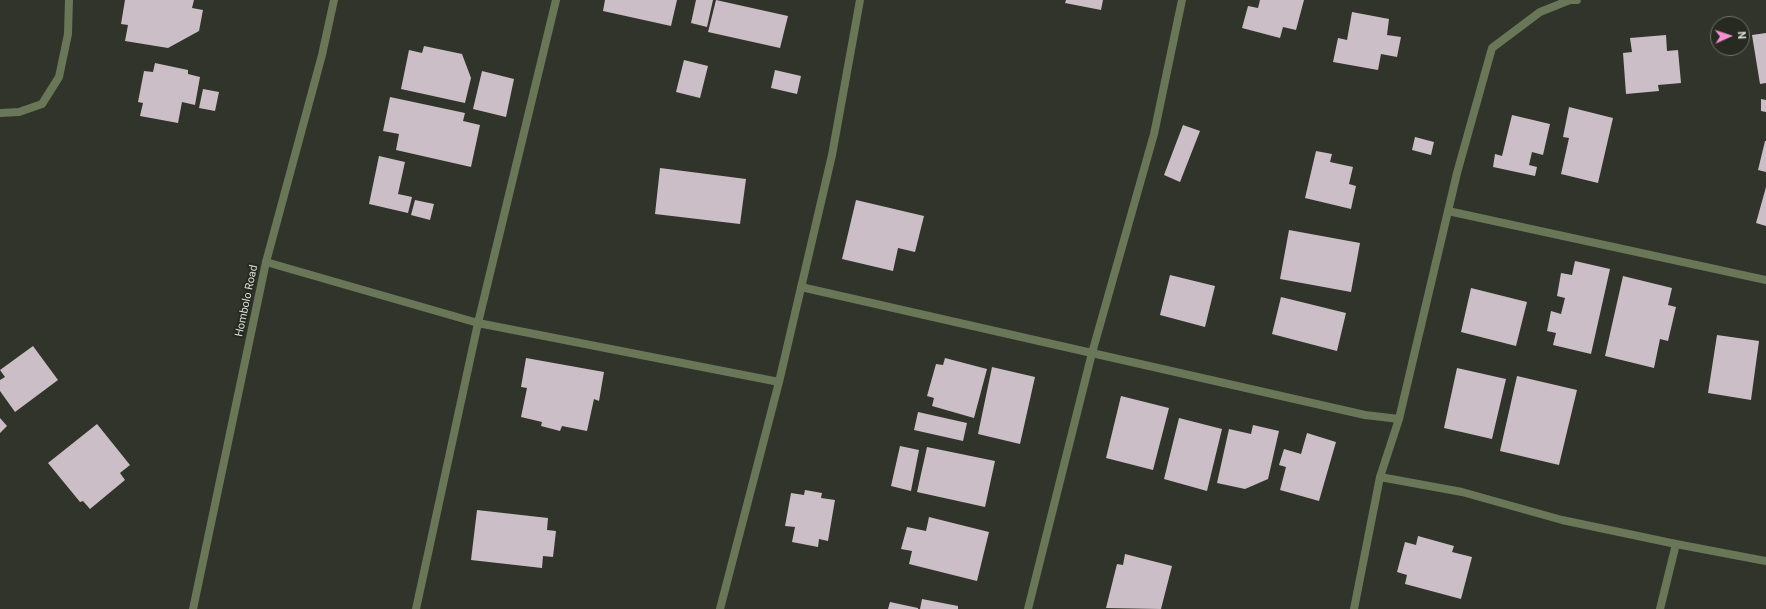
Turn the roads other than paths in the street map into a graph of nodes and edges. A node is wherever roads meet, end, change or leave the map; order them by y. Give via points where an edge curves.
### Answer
1 (69, 0) edge
2 (334, 0) edge
3 (556, 0) edge
4 (860, 0) edge
5 (1182, 0) edge
6 (1577, 0) edge
7 (0, 113) edge
8 (1448, 211) junction
9 (266, 262) junction
10 (1766, 280) edge
11 (801, 287) junction
12 (478, 323) junction
13 (1092, 353) junction
14 (779, 382) junction
15 (1399, 419) junction
16 (1380, 477) junction
17 (1676, 544) junction
18 (1766, 561) edge
19 (193, 609) edge
20 (416, 609) edge
21 (720, 609) edge
22 (1028, 609) edge
23 (1354, 609) edge
24 (1660, 609) edge

1 - 7 street via 68,34 59,77 42,104 19,112
2 - 9 street, Hombolo Road via 322,55
3 - 12 street
4 - 11 street via 833,150
5 - 13 street via 1154,134
6 - 8 street via 1570,0 1540,12 1492,48
8 - 10 street
8 - 15 street
9 - 12 street
9 - 19 street, Hombolo Road
11 - 13 street
11 - 14 street
12 - 14 street
12 - 20 street
13 - 15 street via 1365,415
13 - 22 street
14 - 21 street
15 - 16 street
16 - 17 street via 1462,492 1562,520
16 - 23 street
17 - 18 street
17 - 24 street

